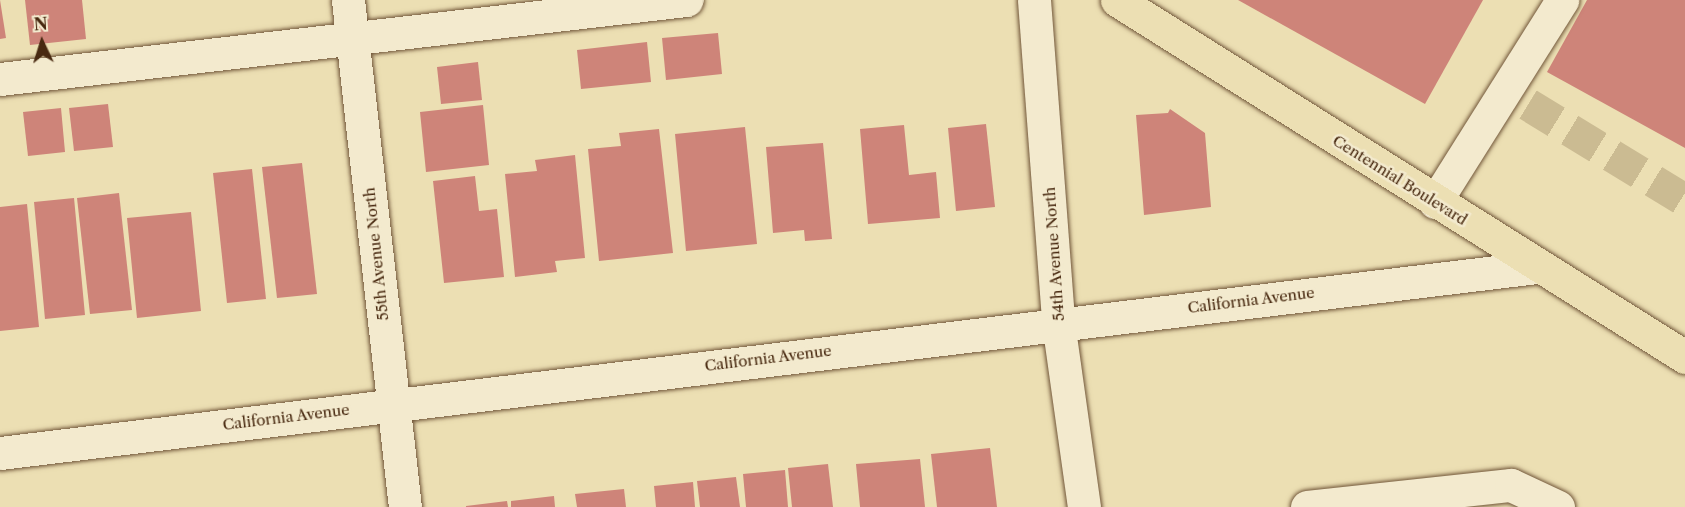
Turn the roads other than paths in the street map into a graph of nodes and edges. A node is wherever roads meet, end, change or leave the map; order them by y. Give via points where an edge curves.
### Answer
1 (348, 0) edge
2 (686, 0) edge
3 (1034, 0) edge
4 (1117, 0) edge
5 (1562, 0) edge
6 (352, 36) junction
7 (0, 78) edge
8 (1435, 202) junction
9 (1537, 267) junction
10 (1058, 322) junction
11 (1685, 357) edge
12 (393, 404) junction
13 (0, 453) edge
14 (405, 507) edge
15 (1084, 507) edge
16 (1307, 507) edge
17 (1558, 507) edge

1 - 6 street, 55th Avenue North
2 - 6 street
3 - 10 street, 54th Avenue North
4 - 8 main road, Centennial Boulevard
5 - 8 street via 1516,96
6 - 7 street
6 - 12 street, 55th Avenue North
8 - 9 main road, Centennial Boulevard
9 - 10 street, California Avenue
9 - 11 main road, Centennial Boulevard
10 - 12 street, California Avenue
10 - 15 street, 54th Avenue North
12 - 13 street, California Avenue
12 - 14 street, 55th Avenue North
16 - 17 street via 1511,485

